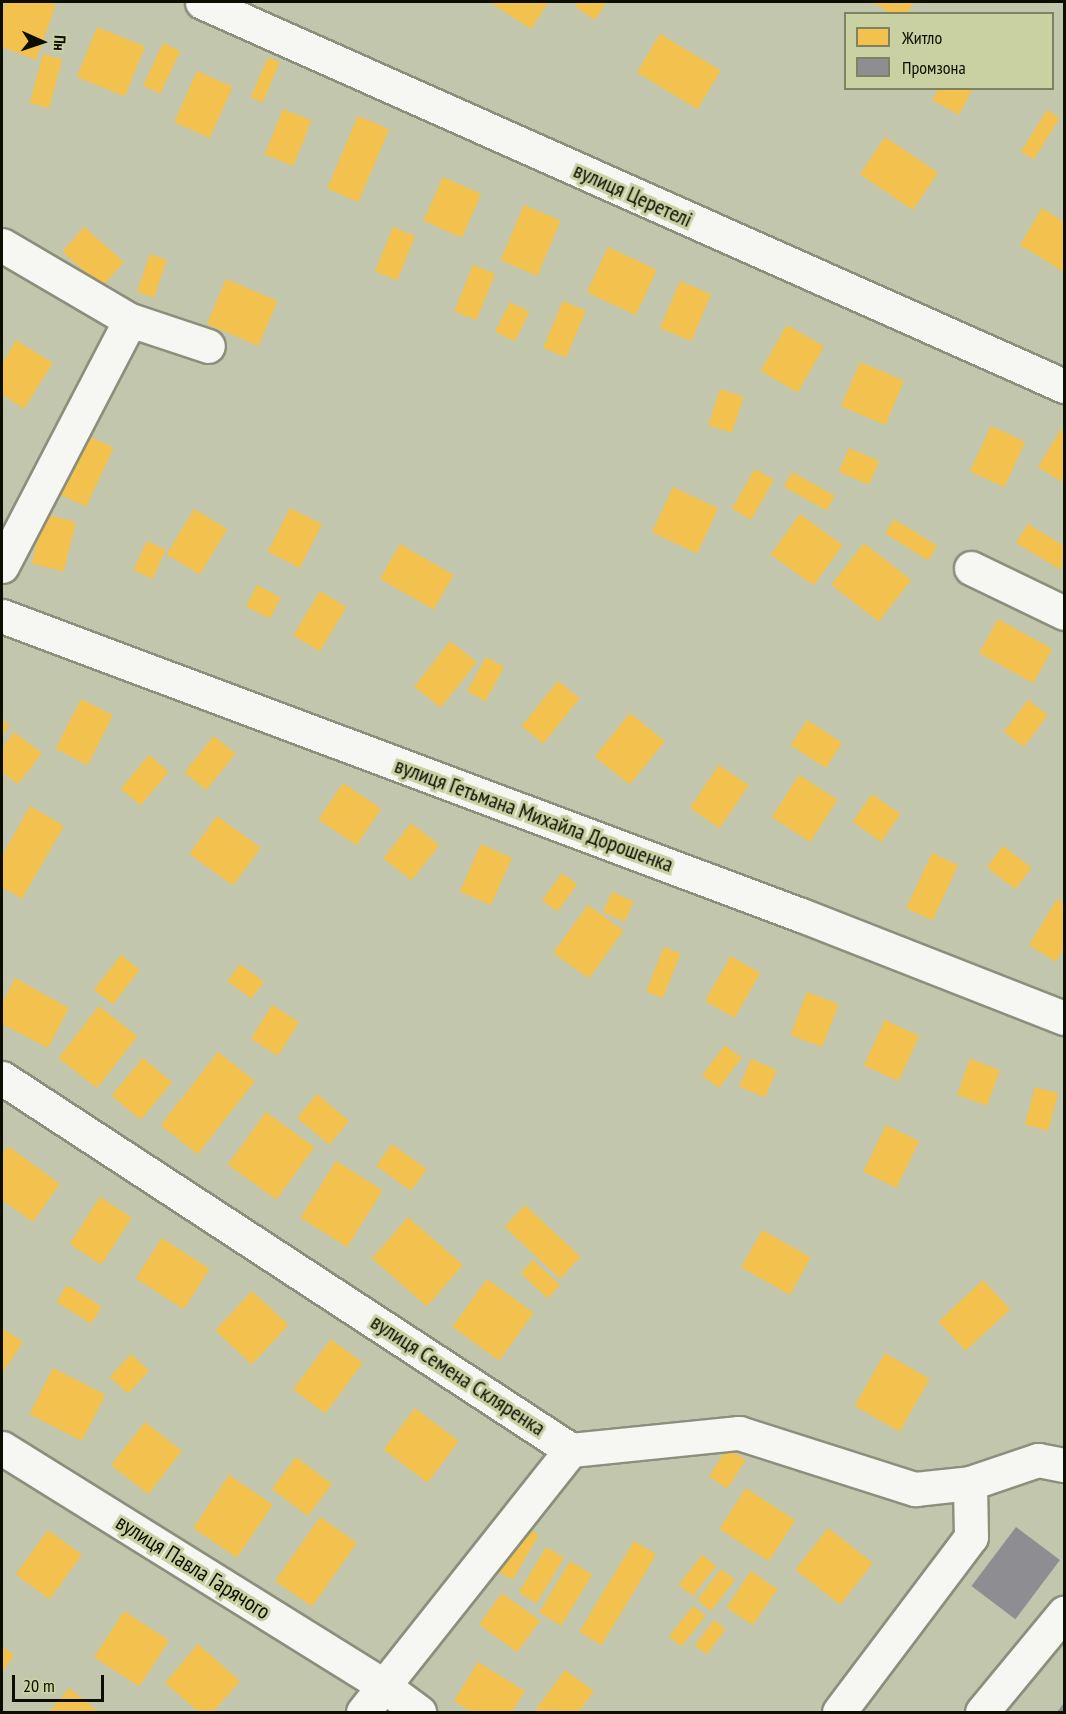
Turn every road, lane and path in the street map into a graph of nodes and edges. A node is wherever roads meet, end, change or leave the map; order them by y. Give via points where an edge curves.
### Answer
1 (202, 2) edge
2 (2, 245) edge
3 (130, 320) junction
4 (208, 346) dead end
5 (1065, 386) edge
6 (2, 566) edge
7 (971, 568) dead end
8 (1065, 613) edge
9 (2, 616) edge
10 (1065, 1018) edge
11 (2, 1078) edge
12 (2, 1448) edge
13 (571, 1450) junction
14 (1065, 1465) edge
15 (970, 1483) junction
16 (1065, 1613) edge
17 (384, 1686) junction
18 (363, 1713) edge
19 (419, 1713) edge
20 (838, 1713) edge
21 (982, 1713) edge

1 - 5 street, вулиця Церетелі
2 - 3 street
3 - 4 street
3 - 6 street
7 - 8 street
9 - 10 street, вулиця Гетьмана Михайла Дорошенка
11 - 13 street, вулиця Семена Скляренка
12 - 17 street, вулиця Павла Гарячого
13 - 15 street via 738,1433 915,1489
13 - 17 street
14 - 15 street via 1038,1460
15 - 20 street via 971,1537
16 - 21 street
17 - 18 street
17 - 19 street, вулиця Павла Гарячого

